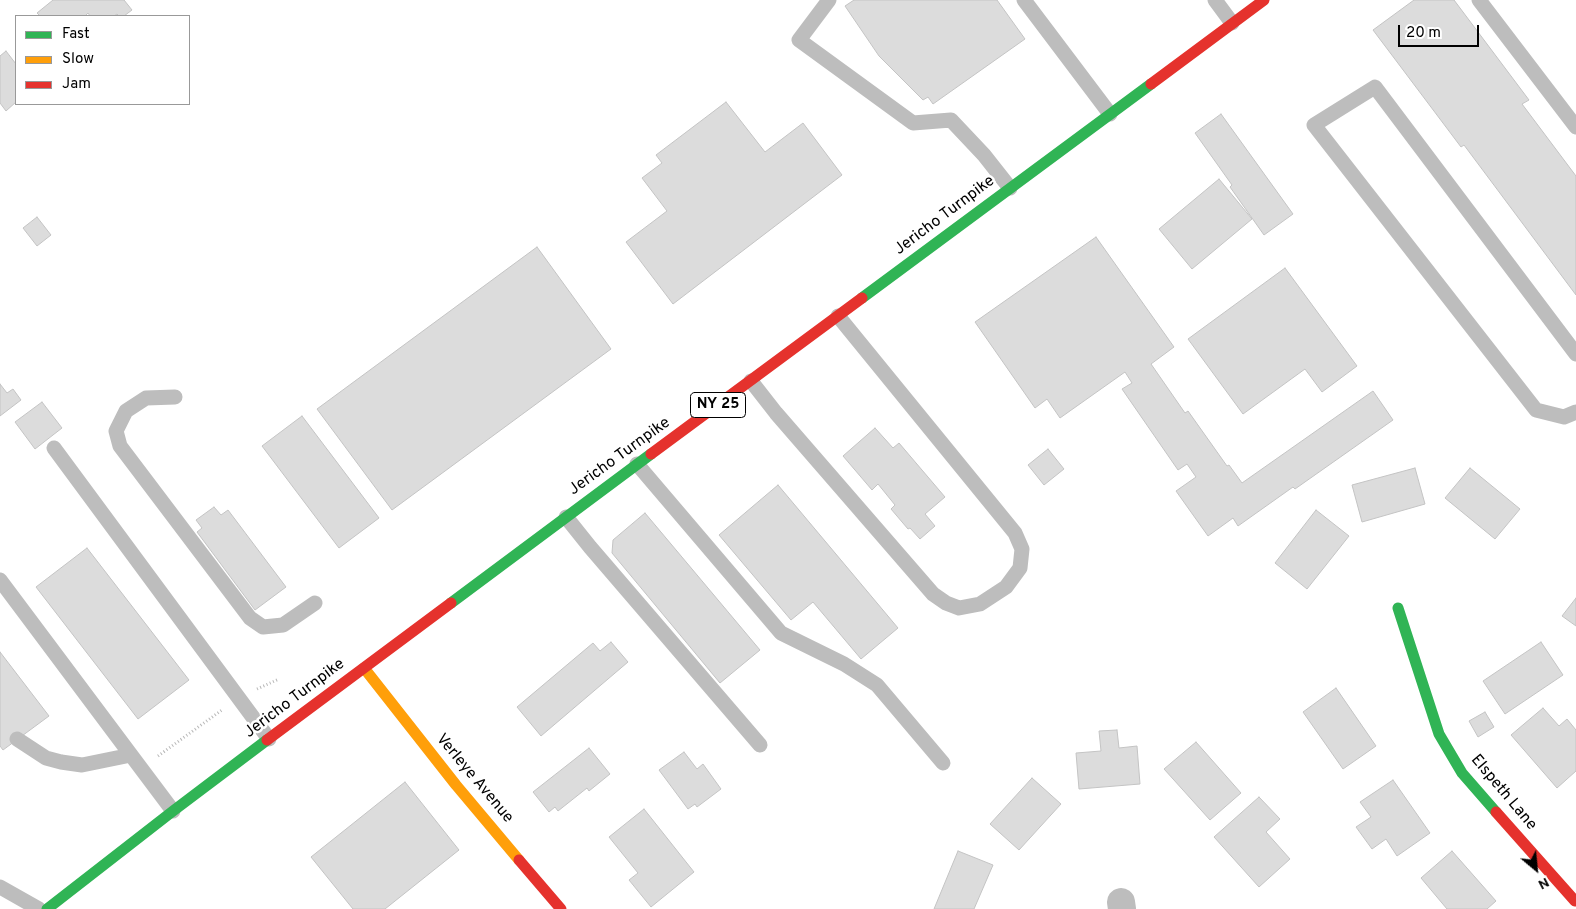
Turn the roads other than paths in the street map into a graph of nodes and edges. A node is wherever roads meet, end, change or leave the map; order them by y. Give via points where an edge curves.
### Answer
1 (829, 0) edge
2 (1024, 0) edge
3 (1215, 0) edge
4 (1264, 0) edge
5 (1479, 0) edge
6 (1232, 23) junction
7 (1110, 114) junction
8 (1576, 128) edge
9 (1010, 188) junction
10 (838, 316) junction
11 (1576, 354) edge
12 (751, 381) junction
13 (175, 397) dead end
14 (1576, 412) edge
15 (54, 448) dead end
16 (637, 464) junction
17 (566, 517) junction
18 (0, 580) edge
19 (315, 604) dead end
20 (1398, 608) dead end
21 (364, 668) junction
22 (17, 739) dead end
23 (269, 739) junction
24 (760, 745) dead end
25 (130, 755) junction
26 (943, 763) dead end
27 (173, 811) junction
28 (0, 887) edge
29 (1573, 903) edge
30 (39, 909) edge
31 (47, 909) edge
32 (561, 909) edge

1 - 9 lane via 800,40 912,123 951,120
2 - 7 lane
3 - 6 lane
4 - 6 main road, Jericho Turnpike / NY 25
5 - 8 lane
6 - 7 main road, Jericho Turnpike / NY 25
7 - 9 main road, Jericho Turnpike / NY 25
9 - 10 main road, Jericho Turnpike / NY 25
10 - 12 main road, Jericho Turnpike / NY 25
10 - 12 lane via 1015,533 1022,549 1020,568 1006,587 980,604 959,608 933,594
11 - 14 lane via 1375,87 1314,124 1536,410 1564,417
12 - 16 main road, Jericho Turnpike / NY 25
13 - 19 lane via 146,398 126,411 116,431 120,446 250,618 263,627 283,625
15 - 23 lane
16 - 17 main road, Jericho Turnpike / NY 25
16 - 26 lane via 781,633 844,664 877,685
17 - 21 main road, Jericho Turnpike / NY 25
17 - 24 lane
18 - 25 lane
20 - 29 main road, Elspeth Lane via 1439,734 1462,773
21 - 23 main road, Jericho Turnpike / NY 25
21 - 32 main road, Verleye Avenue via 456,785
22 - 25 lane via 46,758 82,765
23 - 27 main road, Jericho Turnpike / NY 25
25 - 27 lane
27 - 31 main road, Jericho Turnpike / NY 25
28 - 30 lane

